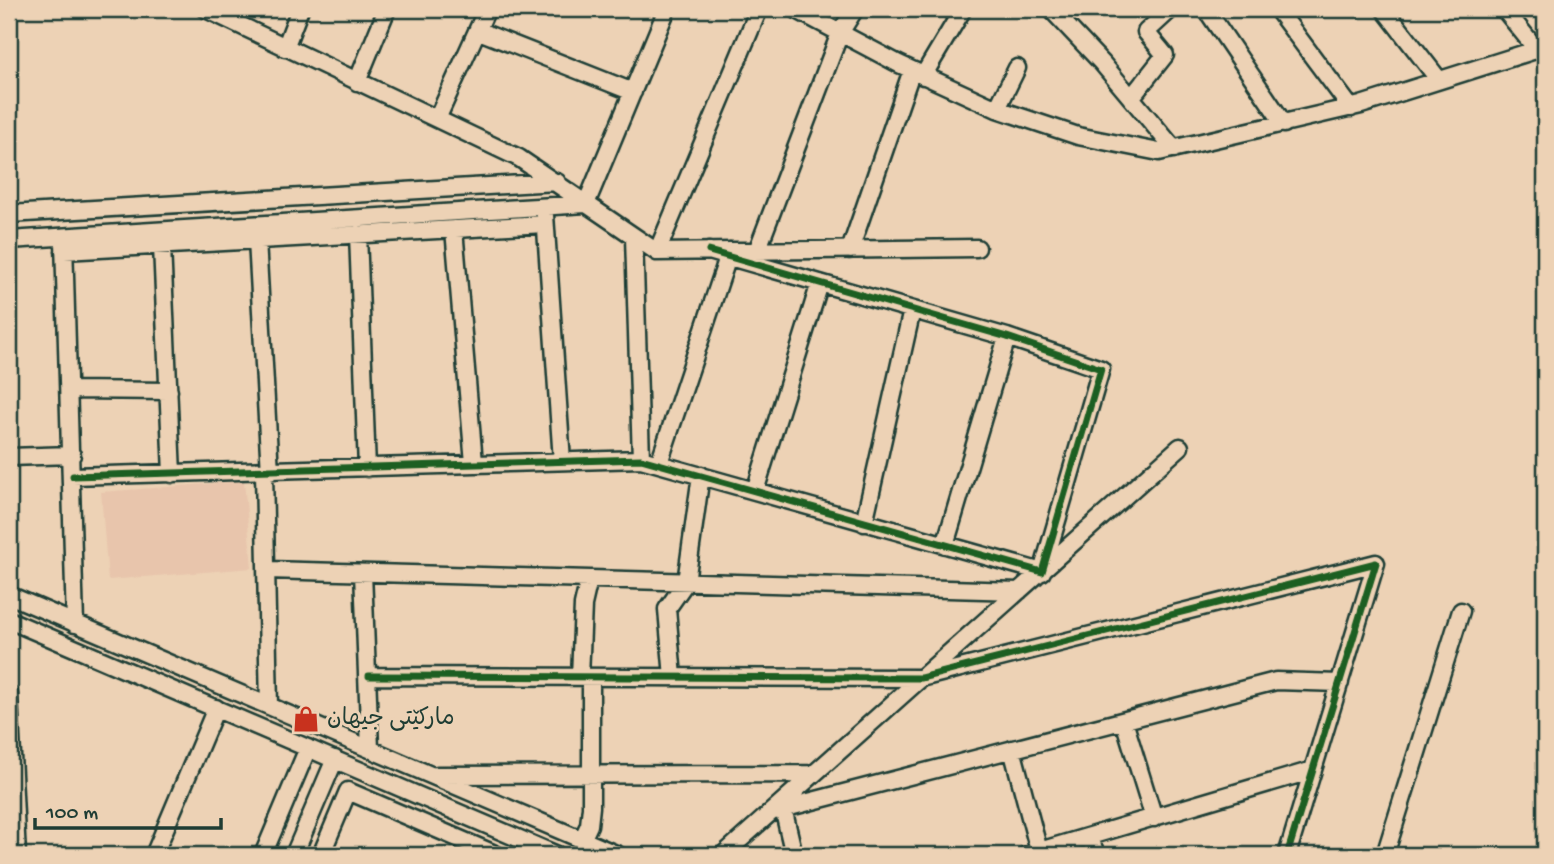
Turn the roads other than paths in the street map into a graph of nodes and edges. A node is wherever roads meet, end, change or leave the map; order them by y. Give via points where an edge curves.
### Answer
1 (208, 9) edge
2 (300, 9) edge
3 (387, 9) edge
4 (487, 9) edge
5 (667, 9) edge
6 (759, 9) edge
7 (794, 9) edge
8 (855, 9) edge
9 (963, 9) edge
10 (1171, 9) edge
11 (1206, 9) edge
12 (1277, 9) edge
13 (1384, 9) edge
14 (1504, 9) edge
15 (1055, 10) edge
16 (479, 31) junction
17 (840, 33) junction
18 (285, 48) junction
19 (1541, 49) edge
20 (1017, 68) dead end
21 (918, 73) junction
22 (1439, 80) junction
23 (357, 82) junction
24 (633, 92) junction
25 (1131, 98) junction
26 (1351, 108) junction
27 (997, 109) junction
28 (437, 119) junction
29 (1284, 124) junction
30 (1174, 149) junction
31 (557, 182) junction
32 (586, 204) junction
33 (9, 214) edge
34 (545, 216) junction
35 (454, 229) junction
36 (358, 234) junction
37 (634, 237) junction
38 (9, 240) edge
39 (257, 240) junction
40 (64, 243) junction
41 (162, 246) junction
42 (977, 248) dead end
43 (850, 250) junction
44 (757, 251) junction
45 (657, 252) junction
46 (729, 254) junction
47 (820, 284) junction
48 (912, 310) junction
49 (1007, 337) junction
50 (70, 390) junction
51 (169, 391) junction
52 (1180, 447) dead end
53 (72, 455) junction
54 (9, 457) edge
55 (641, 459) junction
56 (562, 461) junction
57 (474, 463) junction
58 (659, 463) junction
59 (367, 468) junction
60 (267, 472) junction
61 (172, 474) junction
62 (701, 475) junction
63 (73, 476) junction
64 (755, 491) junction
65 (864, 523) junction
66 (945, 545) junction
67 (268, 570) junction
68 (1042, 572) junction
69 (363, 573) junction
70 (589, 579) junction
71 (687, 582) junction
72 (1019, 591) junction
73 (9, 595) edge
74 (1461, 611) dead end
75 (9, 620) edge
76 (75, 624) junction
77 (369, 676) junction
78 (585, 677) junction
79 (673, 677) junction
80 (921, 678) junction
81 (1340, 683) junction
82 (9, 694) edge
83 (269, 706) junction
84 (216, 708) junction
85 (1124, 721) junction
86 (308, 748) junction
87 (370, 749) junction
88 (1012, 750) junction
89 (335, 760) junction
90 (1313, 770) junction
91 (812, 774) junction
92 (431, 775) junction
93 (589, 775) junction
94 (777, 810) junction
95 (1154, 818) junction
96 (1090, 836) junction
97 (582, 840) junction
98 (1033, 853) edge
99 (17, 855) edge
100 (154, 855) edge
101 (263, 855) edge
102 (294, 855) edge
103 (321, 855) edge
104 (497, 855) edge
105 (557, 855) edge
106 (618, 855) edge
107 (723, 855) edge
108 (794, 855) edge
109 (1096, 855) edge
110 (1287, 855) edge
111 (1385, 855) edge

1 - 18 street
2 - 18 street
3 - 23 street
4 - 16 street
5 - 24 street
6 - 45 street
7 - 17 street
8 - 17 street
9 - 21 street
10 - 25 street via 1146,32 1165,55
11 - 29 street
12 - 26 street
13 - 22 street
14 - 19 street
15 - 25 street
16 - 24 street
16 - 28 street
17 - 21 street
17 - 44 street
18 - 23 street
19 - 22 street
20 - 27 street
21 - 27 street
21 - 43 street
22 - 26 street
23 - 28 street
24 - 32 street
25 - 30 street
26 - 29 street
27 - 30 street via 1078,136 1159,152
28 - 31 street via 519,158
29 - 30 street
31 - 32 street
31 - 33 street
32 - 34 street
32 - 37 street
34 - 35 street
34 - 40 street
34 - 56 street
35 - 36 street
35 - 57 street
36 - 39 street
36 - 59 street
37 - 45 street
37 - 55 street
38 - 40 street
39 - 41 street
39 - 60 street
40 - 41 street
40 - 50 street
41 - 51 street
42 - 43 street
43 - 44 street
44 - 46 street
45 - 46 street
46 - 47 street
46 - 58 street
47 - 48 street
47 - 64 street
48 - 49 street
48 - 65 street
49 - 66 street
49 - 68 street via 1101,369
50 - 51 street
50 - 53 street
51 - 61 street
52 - 68 street
53 - 54 street
53 - 63 street
55 - 56 street
55 - 58 street
56 - 57 street
57 - 59 street
58 - 62 street
59 - 60 street
60 - 61 street
60 - 67 street
61 - 63 street
62 - 64 street
62 - 71 street
63 - 76 street
64 - 65 street
65 - 66 street
66 - 68 street
67 - 69 street
67 - 83 street
68 - 72 street
69 - 70 street
69 - 77 street
70 - 71 street
70 - 78 street via 583,605
71 - 72 street
71 - 79 street via 667,609
72 - 80 street
73 - 76 street
74 - 111 street
75 - 84 street
76 - 83 street
77 - 78 street
77 - 87 street
78 - 79 street
78 - 93 street
79 - 80 street
80 - 81 street via 1376,563
80 - 91 street
81 - 85 street via 1276,681
81 - 90 street
82 - 99 street
83 - 87 street
84 - 86 street
84 - 100 street
85 - 88 street
85 - 95 street
86 - 89 street
86 - 101 street
87 - 92 street
88 - 94 street
88 - 98 street
89 - 102 street
89 - 105 street
90 - 95 street
90 - 110 street
91 - 93 street
91 - 94 street
92 - 93 street
92 - 97 street
93 - 97 street via 589,825
94 - 107 street
94 - 108 street
95 - 96 street
96 - 98 street
96 - 109 street
97 - 106 street
103 - 104 street via 348,791

